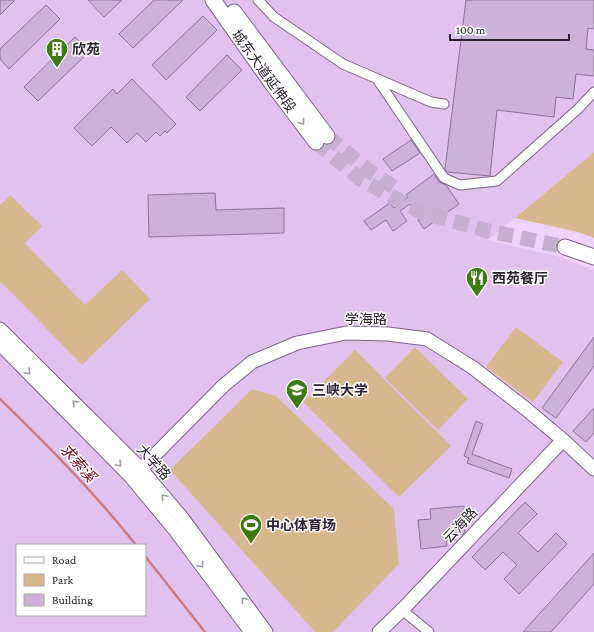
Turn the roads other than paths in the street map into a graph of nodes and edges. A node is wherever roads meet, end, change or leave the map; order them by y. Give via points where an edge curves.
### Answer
1 (213, 0) edge
2 (224, 0) edge
3 (258, 0) edge
4 (377, 79) junction
5 (594, 92) edge
6 (444, 104) dead end
7 (594, 250) edge
8 (594, 257) edge
9 (0, 329) edge
10 (0, 344) edge
11 (563, 440) junction
12 (141, 469) junction
13 (594, 469) edge
14 (402, 610) junction
15 (250, 632) edge
16 (266, 632) edge
17 (380, 632) edge
18 (429, 632) edge

1 -> 2 main road, 城东大道延伸段 via 273,85 322,139
3 - 4 street via 274,17 303,38 343,64
4 - 5 street via 444,178 460,185 497,181
4 - 6 street via 431,102
7 - 8 main road via 567,244
12 -> 9 street, 大学路
10 -> 15 street, 大学路 via 131,477 180,536
11 - 12 street, 学海路 via 472,366 426,339 388,334 346,333 297,343 252,362 223,386
11 - 13 street, 学海路
11 - 14 street, 云海路
16 -> 12 street, 大学路 via 183,519
14 - 17 street, 云海路
14 - 18 street

